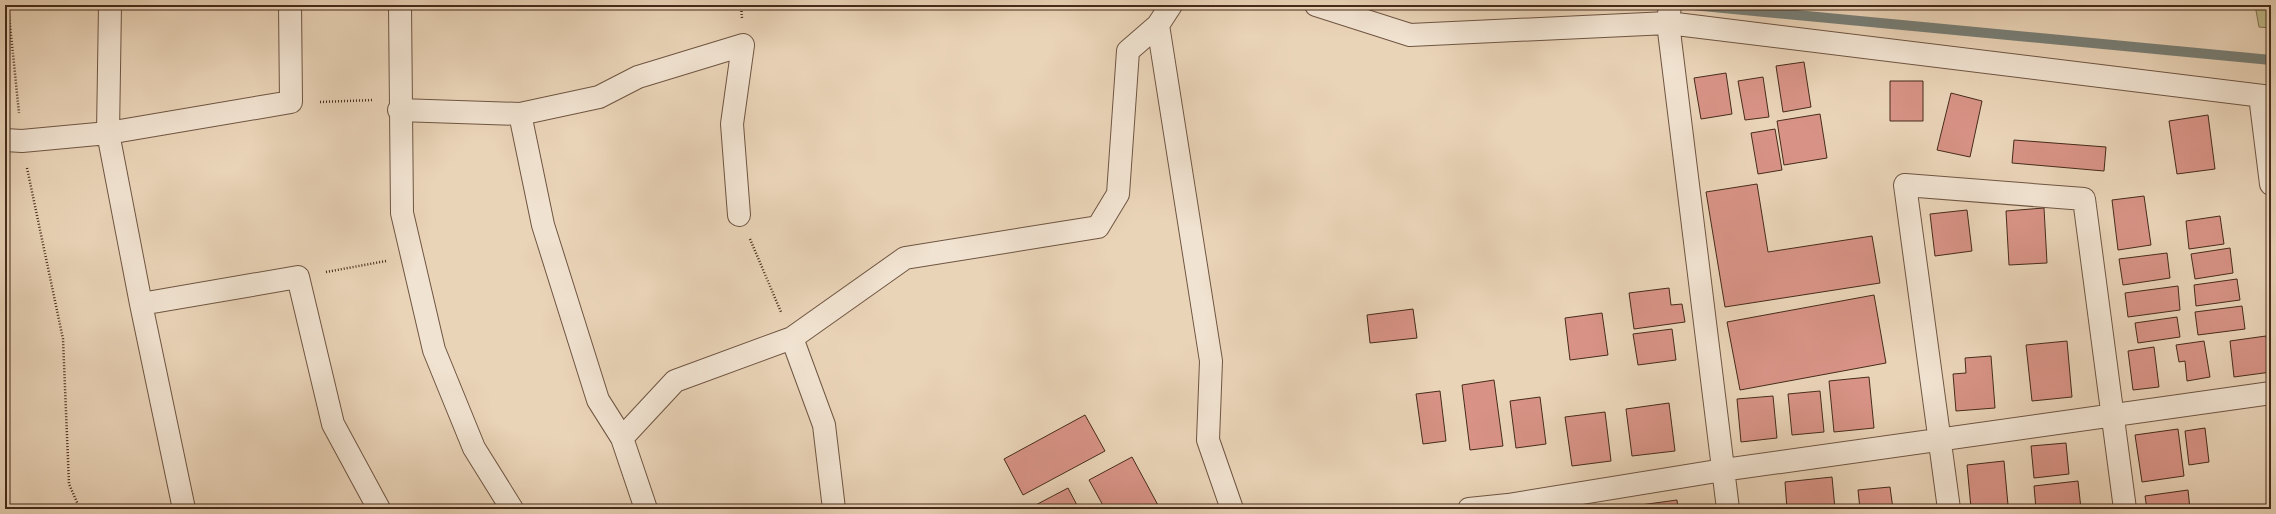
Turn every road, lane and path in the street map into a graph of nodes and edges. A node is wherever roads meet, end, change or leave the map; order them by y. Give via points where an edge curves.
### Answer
1 (8, 5) edge
2 (110, 5) edge
3 (290, 5) edge
4 (400, 5) edge
5 (1171, 5) edge
6 (1316, 5) edge
7 (1669, 14) edge
8 (1158, 25) junction
9 (2265, 96) edge
10 (291, 102) junction
11 (399, 105) junction
12 (520, 114) junction
13 (108, 133) junction
14 (13, 140) edge
15 (2271, 184) edge
16 (739, 215) joint
17 (412, 256) junction
18 (298, 277) junction
19 (140, 304) junction
20 (792, 338) junction
21 (2271, 393) edge
22 (2113, 415) junction
23 (622, 438) junction
24 (1940, 439) junction
25 (1723, 470) junction
26 (1508, 507) edge
27 (80, 509) edge
28 (184, 509) edge
29 (379, 509) edge
30 (512, 509) edge
31 (646, 509) edge
32 (834, 509) edge
33 (1232, 509) edge
34 (1469, 509) edge
35 (1728, 509) edge
36 (1949, 509) edge
37 (2125, 509) edge

1 - 14 path
2 - 13 street
3 - 10 street
4 - 11 street
5 - 8 street
6 - 7 street via 1410,35
7 - 9 street
7 - 25 street
8 - 20 street via 1128,52 1118,194 1098,227 905,258
8 - 33 street via 1211,361 1208,440
9 - 15 street
10 - 11 path
10 - 13 street
11 - 12 street
11 - 17 street via 402,212
12 - 16 street via 599,97 638,77 743,44 732,124
12 - 23 street via 543,225 598,400
13 - 14 street
13 - 19 street
14 - 27 path via 62,339 69,484
16 - 20 path
17 - 18 path
17 - 30 street via 434,350 474,448
18 - 19 street
18 - 29 street via 333,424
19 - 28 street
20 - 23 street via 675,381
20 - 32 street via 824,425
21 - 22 street
22 - 24 street
22 - 24 street via 2084,200 1906,184
22 - 37 street
23 - 31 street
24 - 25 street
24 - 36 street
25 - 26 street
25 - 35 street
26 - 34 street

